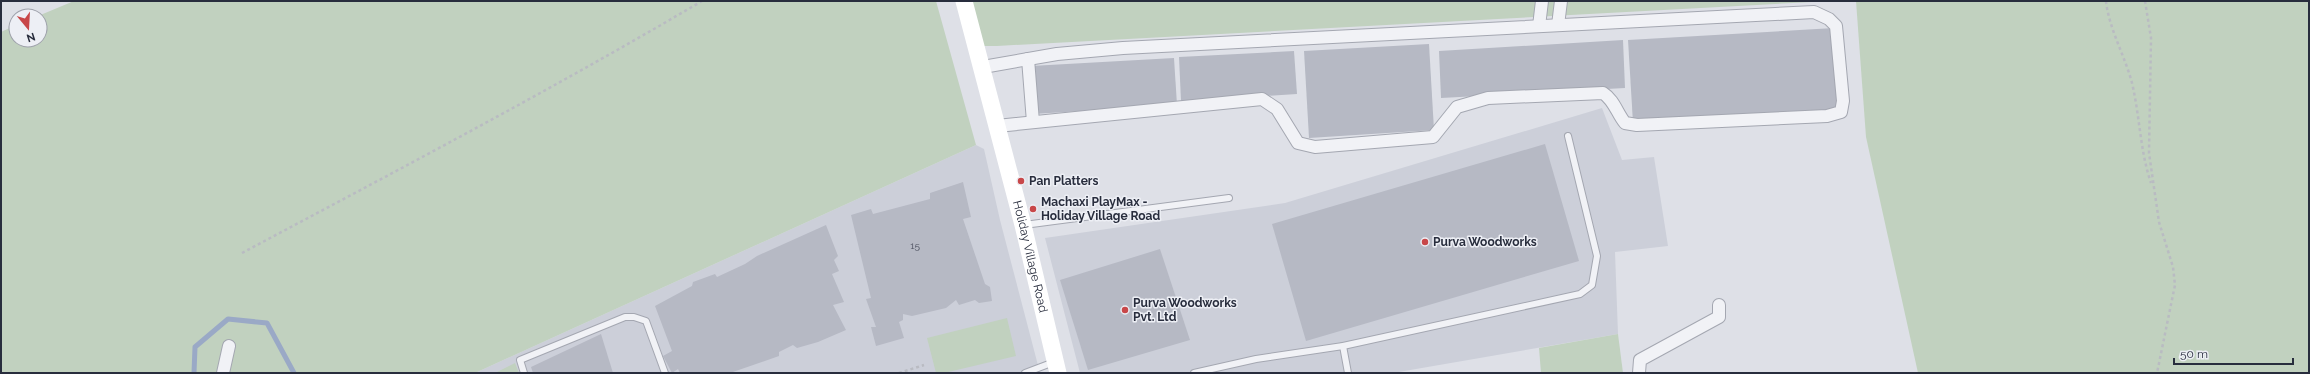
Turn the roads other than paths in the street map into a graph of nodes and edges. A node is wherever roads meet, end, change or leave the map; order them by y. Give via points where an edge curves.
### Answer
1 (964, 1) edge
2 (1542, 1) edge
3 (1561, 1) edge
4 (1558, 25) junction
5 (1539, 26) junction
6 (1028, 59) junction
7 (983, 67) junction
8 (1032, 122) junction
9 (998, 126) junction
10 (1568, 136) dead end
11 (1229, 198) dead end
12 (1024, 225) junction
13 (1719, 305) dead end
14 (229, 346) dead end
15 (1343, 346) junction
16 (1057, 367) edge
17 (223, 373) edge
18 (524, 373) edge
19 (665, 373) edge
20 (1025, 373) edge
21 (1194, 373) edge
22 (1348, 373) edge
23 (1639, 373) edge

1 - 7 street, Holiday Village Road
2 - 5 street
3 - 4 street
4 - 5 street
4 - 8 street via 1814,12 1829,19 1836,26 1843,101 1841,112 1827,116 1637,125 1625,123 1617,112 1612,98 1603,93 1488,98 1457,107 1434,137 1315,147 1298,143 1277,109 1262,99
5 - 6 street via 1123,48
6 - 7 street
6 - 8 street
7 - 9 street, Holiday Village Road
8 - 9 street
9 - 12 street, Holiday Village Road
10 - 15 lane via 1597,256 1592,285 1580,294
11 - 12 lane
12 - 16 street, Holiday Village Road
13 - 23 street via 1719,317 1640,360
14 - 17 street
15 - 21 lane via 1256,359
15 - 22 lane
16 - 20 lane
18 - 19 lane via 520,360 625,317 634,317 646,321

